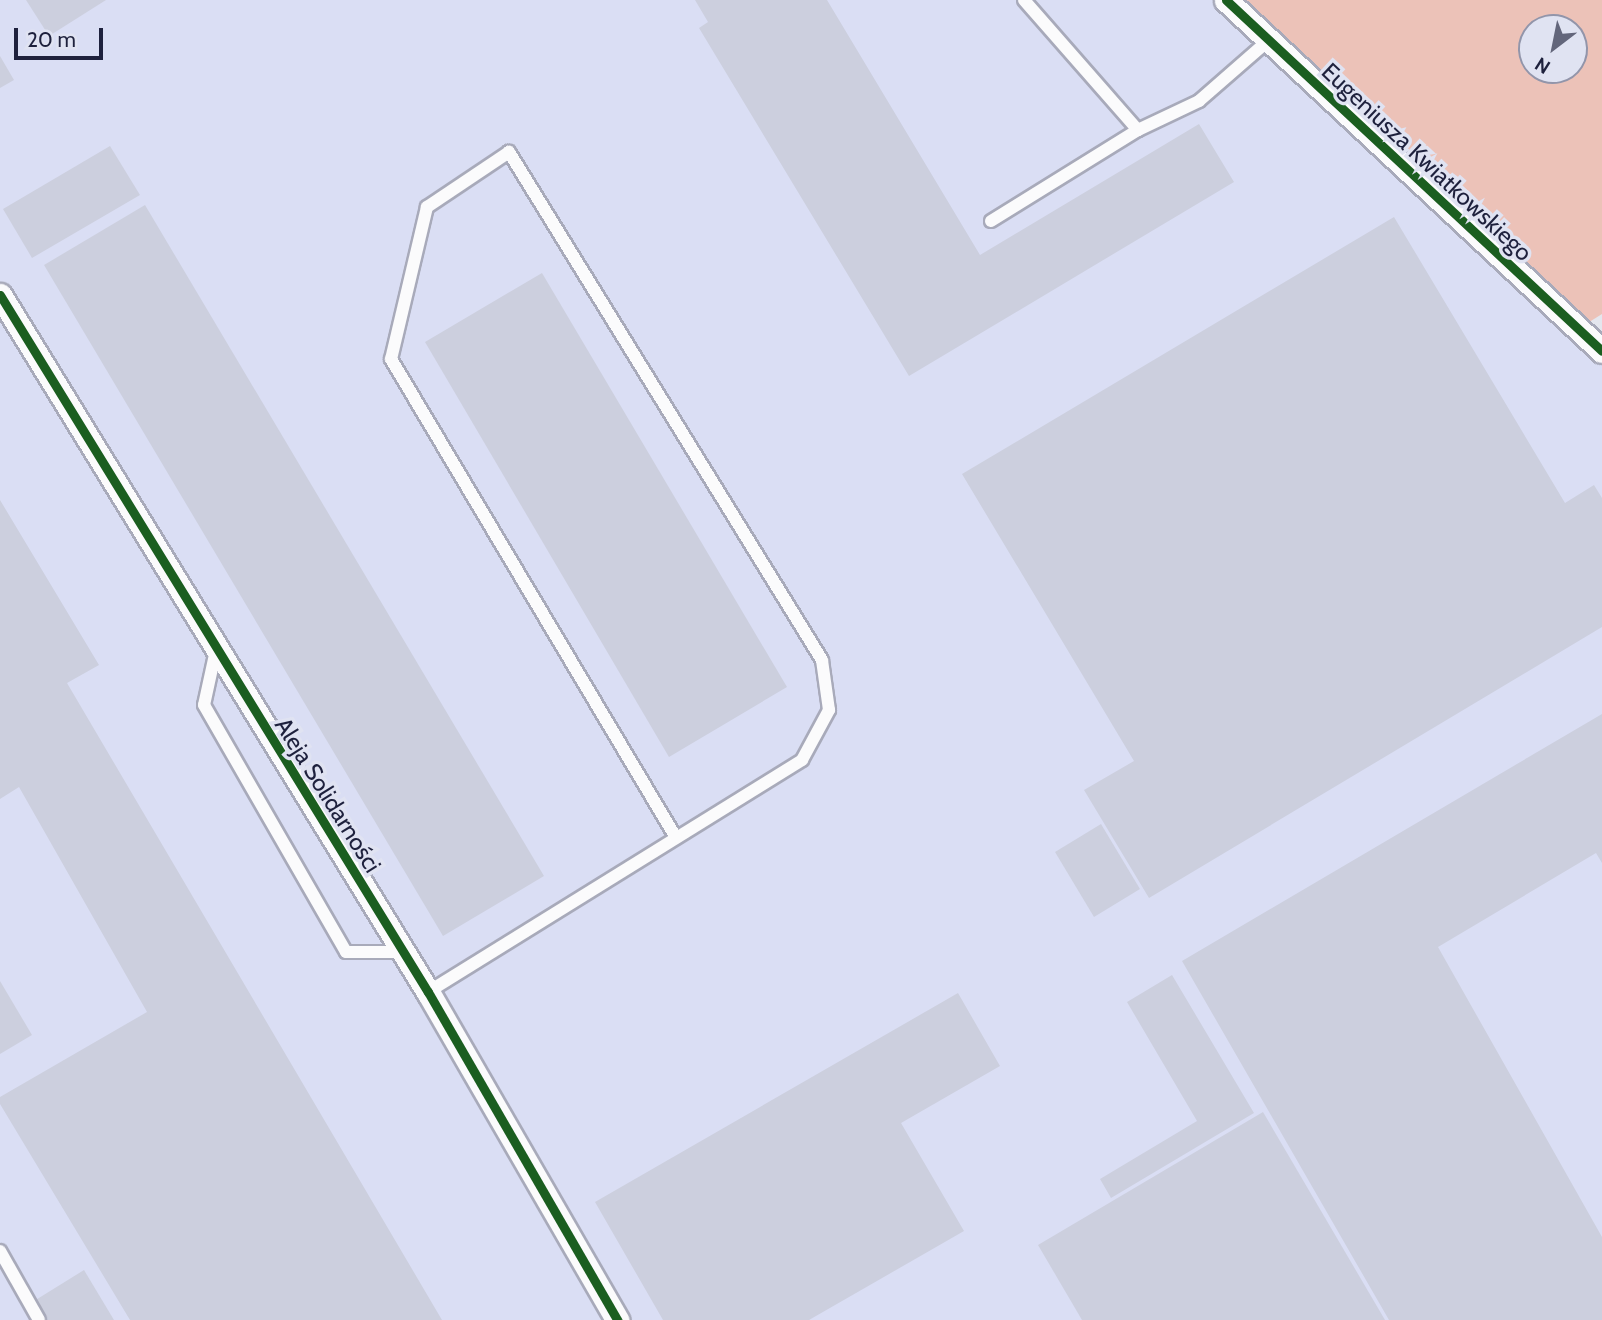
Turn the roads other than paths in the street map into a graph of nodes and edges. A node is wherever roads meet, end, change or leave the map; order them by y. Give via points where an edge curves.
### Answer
1 (1024, 0) edge
2 (1226, 0) edge
3 (1269, 40) junction
4 (1138, 130) junction
5 (991, 221) dead end
6 (0, 295) edge
7 (1602, 351) edge
8 (216, 650) junction
9 (675, 836) junction
10 (403, 952) junction
11 (428, 992) junction
12 (0, 1251) edge
13 (39, 1320) edge
14 (617, 1320) edge

1 - 4 lane
2 - 3 street, Eugeniusza Kwiatkowskiego
3 - 4 lane via 1199,101
3 - 7 street, Eugeniusza Kwiatkowskiego
4 - 5 lane
6 - 8 street, Aleja Solidarności
8 - 10 street, Aleja Solidarności
8 - 10 lane via 204,705 346,952
9 - 9 lane via 802,760 829,710 822,660 509,152 427,207 391,359
9 - 11 lane
10 - 11 street, Aleja Solidarności
11 - 14 street, Aleja Solidarności
12 - 13 lane

